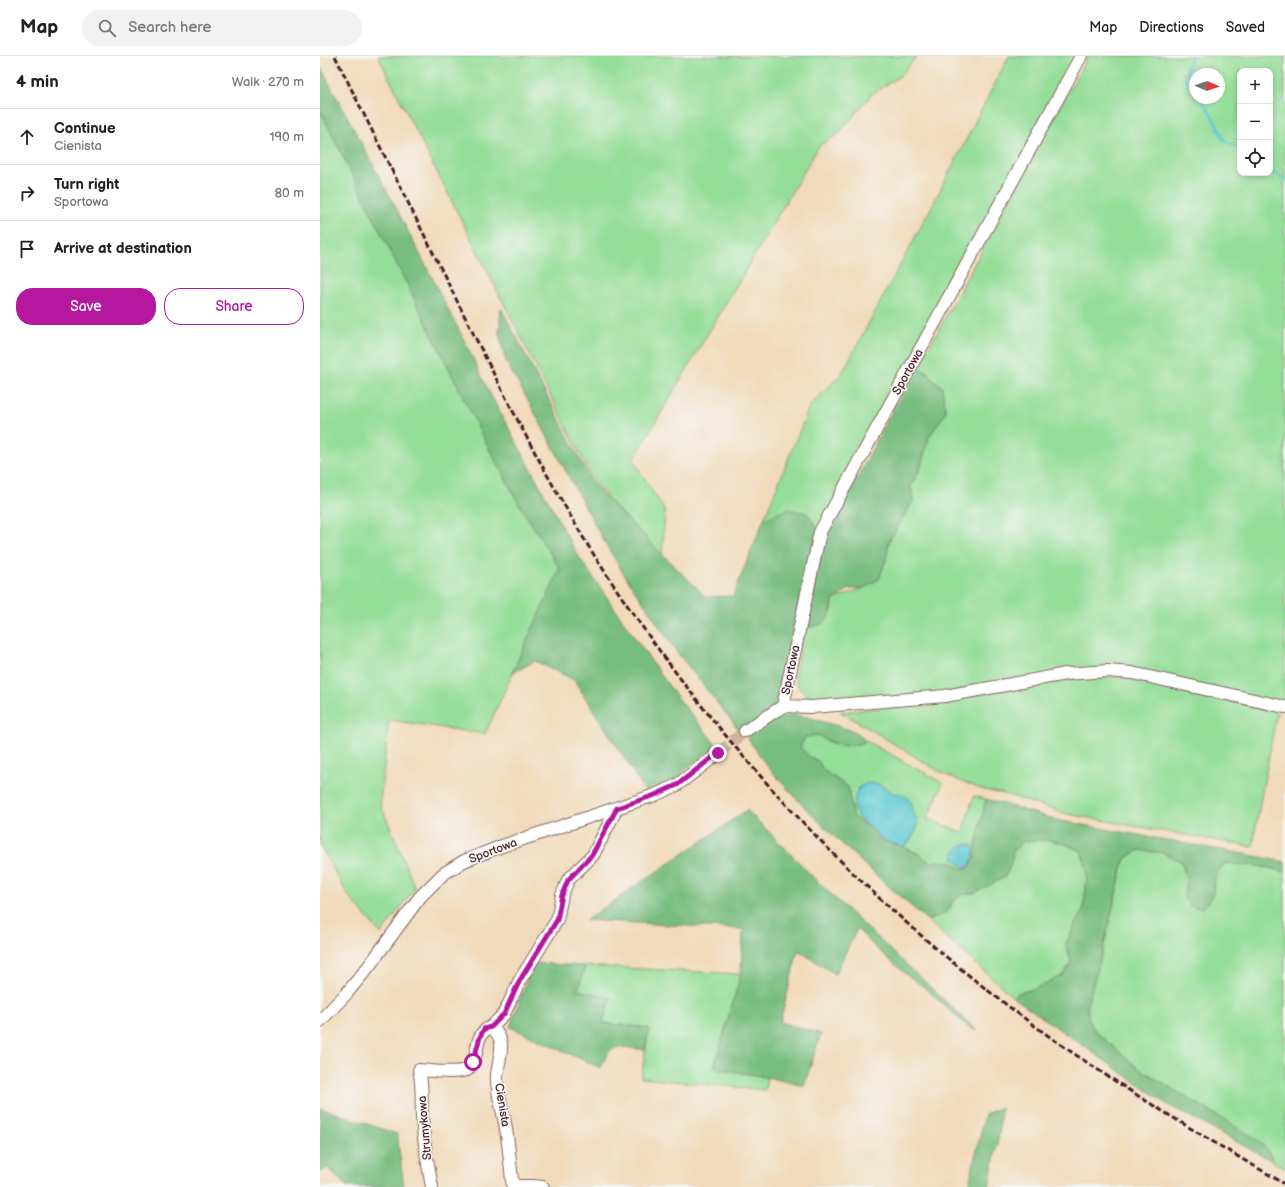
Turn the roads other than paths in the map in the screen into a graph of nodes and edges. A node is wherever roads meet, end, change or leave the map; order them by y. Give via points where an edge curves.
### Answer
1 (1081, 56) edge
2 (783, 706) junction
3 (1285, 707) edge
4 (745, 731) tunnel mouth
5 (718, 753) tunnel mouth
6 (617, 808) junction
7 (320, 1021) edge
8 (491, 1027) junction
9 (432, 1187) edge
10 (513, 1187) edge
11 (543, 1187) edge

1 - 2 street, Sportowa via 820,532
2 - 3 street, Sportowa via 812,707 945,696 1066,674 1107,671 1132,673
2 - 4 street, Sportowa
5 - 6 street, Sportowa via 677,785
6 - 7 street, Sportowa via 502,846 464,861 443,874 420,897 369,966
6 - 8 street via 592,855 568,880 557,920 520,980 504,1014
8 - 9 street, Strumykowa via 484,1029 473,1062 467,1070 419,1070 422,1080 424,1142
8 - 10 street, Cienista via 500,1037 497,1090 505,1124
10 - 11 street, Cienista

